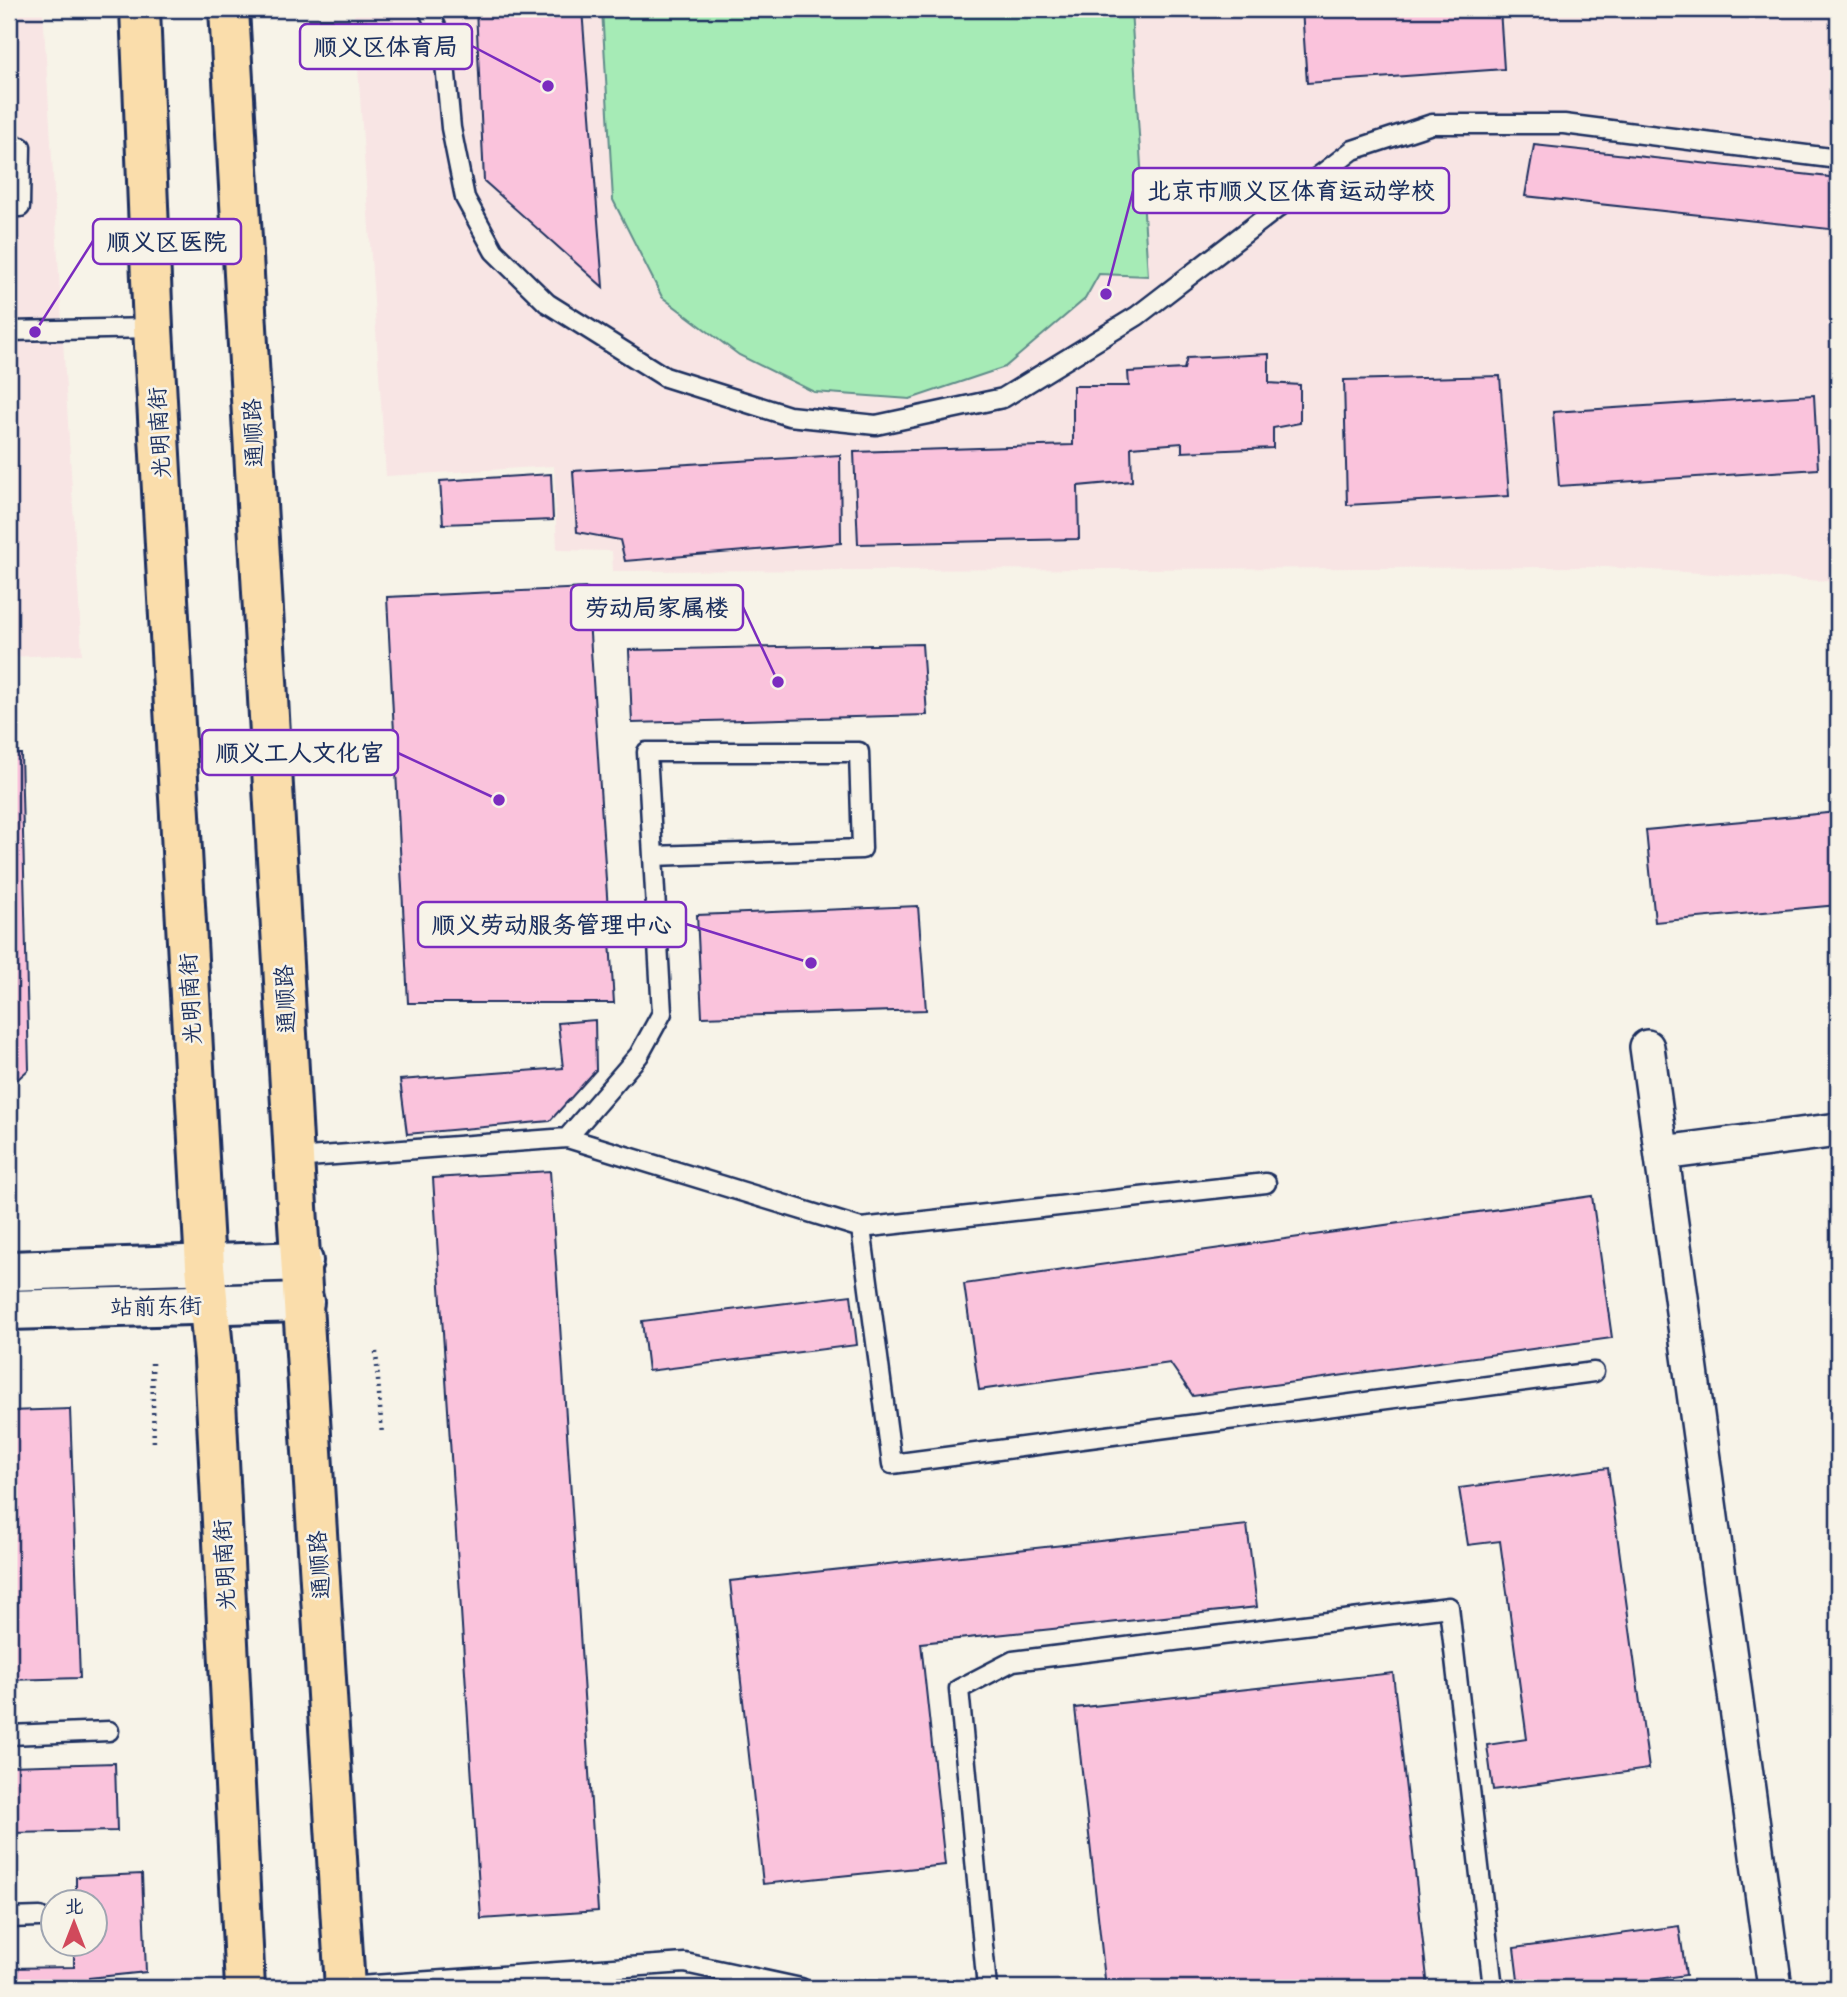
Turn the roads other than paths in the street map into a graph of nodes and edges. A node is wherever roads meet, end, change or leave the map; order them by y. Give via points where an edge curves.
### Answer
1 (140, 9) edge
2 (229, 9) edge
3 (428, 9) edge
4 (9, 147) edge
5 (1838, 159) edge
6 (9, 207) edge
7 (153, 328) junction
8 (9, 331) edge
9 (653, 856) junction
10 (1647, 1047) dead end
11 (1838, 1130) edge
12 (567, 1138) junction
13 (1663, 1153) junction
14 (294, 1158) junction
15 (1266, 1183) dead end
16 (861, 1228) junction
17 (303, 1261) junction
18 (205, 1266) junction
19 (9, 1271) edge
20 (304, 1302) junction
21 (209, 1305) junction
22 (9, 1310) edge
23 (1594, 1372) dead end
24 (109, 1731) dead end
25 (9, 1735) edge
26 (38, 1917) edge
27 (9, 1919) edge
28 (245, 1988) edge
29 (345, 1988) edge
30 (800, 1988) edge
31 (988, 1988) edge
32 (1493, 1988) edge
33 (1775, 1988) edge

1 - 7 main road, 光明南街
2 - 14 main road, 通顺路
3 - 5 lane via 443,42 465,198 494,251 547,303 665,377 802,418 876,425 1003,398 1138,316 1353,150 1432,124 1564,124
4 - 6 lane via 21,147 20,207
7 - 8 lane
7 - 18 main road, 光明南街
9 - 9 lane via 647,752 859,752 862,849
9 - 12 lane via 662,1013 639,1055
10 - 13 street
11 - 13 street
12 - 14 lane
12 - 16 lane
13 - 33 street
14 - 17 main road, 通顺路
15 - 16 lane
16 - 23 lane via 892,1464
17 - 18 street, 站前东街
17 - 20 main road, 通顺路
18 - 19 street, 站前东街
18 - 21 main road, 光明南街
20 - 21 street, 站前东街
20 - 29 main road, 通顺路
21 - 22 street, 站前东街
21 - 28 main road, 光明南街
24 - 25 lane
26 - 27 lane
29 - 30 lane via 685,1964
31 - 32 lane via 959,1689 1013,1661 1449,1607

